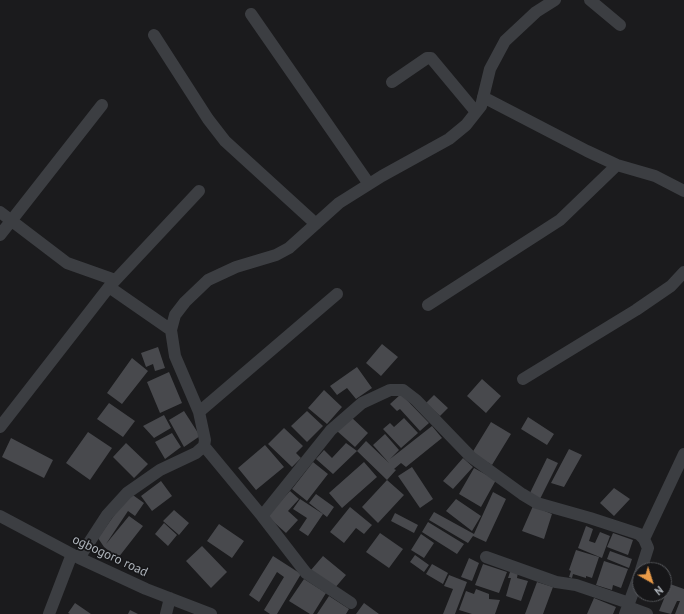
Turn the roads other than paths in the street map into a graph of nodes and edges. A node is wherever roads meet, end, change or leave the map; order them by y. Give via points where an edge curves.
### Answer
1 (555, 0) edge
2 (590, 0) edge
3 (251, 14) dead end
4 (620, 25) dead end
5 (154, 35) dead end
6 (392, 82) dead end
7 (483, 97) junction
8 (102, 104) dead end
9 (476, 112) junction
10 (617, 165) junction
11 (369, 184) junction
12 (199, 190) dead end
13 (684, 191) edge
14 (0, 212) edge
15 (10, 221) junction
16 (316, 224) junction
17 (0, 235) edge
18 (684, 272) edge
19 (112, 283) junction
20 (337, 294) dead end
21 (428, 305) dead end
22 (171, 330) junction
23 (523, 379) dead end
24 (199, 412) junction
25 (0, 427) edge
26 (204, 446) junction
27 (684, 454) edge
28 (0, 516) edge
29 (262, 516) junction
30 (644, 539) junction
31 (75, 556) junction
32 (486, 557) dead end
33 (643, 562) edge
34 (632, 594) edge
35 (170, 598) junction
36 (350, 603) dead end
37 (627, 608) edge
38 (49, 614) edge
39 (166, 614) edge
40 (211, 614) edge
41 (647, 614) edge

1 - 7 street via 536,12 505,41 490,69
2 - 4 street
3 - 11 street
5 - 16 street via 225,141
6 - 9 street via 427,58 431,58
7 - 9 street
7 - 10 street
8 - 15 street
9 - 11 street via 466,125 449,139
10 - 13 street via 655,176
10 - 21 street via 560,220
11 - 16 street via 339,203
12 - 19 street
14 - 15 street
15 - 17 street
15 - 19 street via 67,263
16 - 22 street via 289,248 276,255 236,267 208,280 184,302
18 - 23 street via 671,286 636,310
19 - 22 street
19 - 25 street
20 - 24 street
22 - 24 street via 175,356
24 - 26 street
26 - 29 street
26 - 31 street via 196,453 160,470 127,493
27 - 30 street
28 - 31 street, ogbogoro road
29 - 30 street via 336,426 362,403 390,390 403,390 416,400 471,457 522,494 537,503 639,534
29 - 36 street via 306,573
30 - 33 street via 648,548
31 - 35 street, ogbogoro road
31 - 38 street
32 - 37 street via 556,582 576,586
34 - 37 street
35 - 39 street
35 - 40 street, ogbogoro road
37 - 41 street

